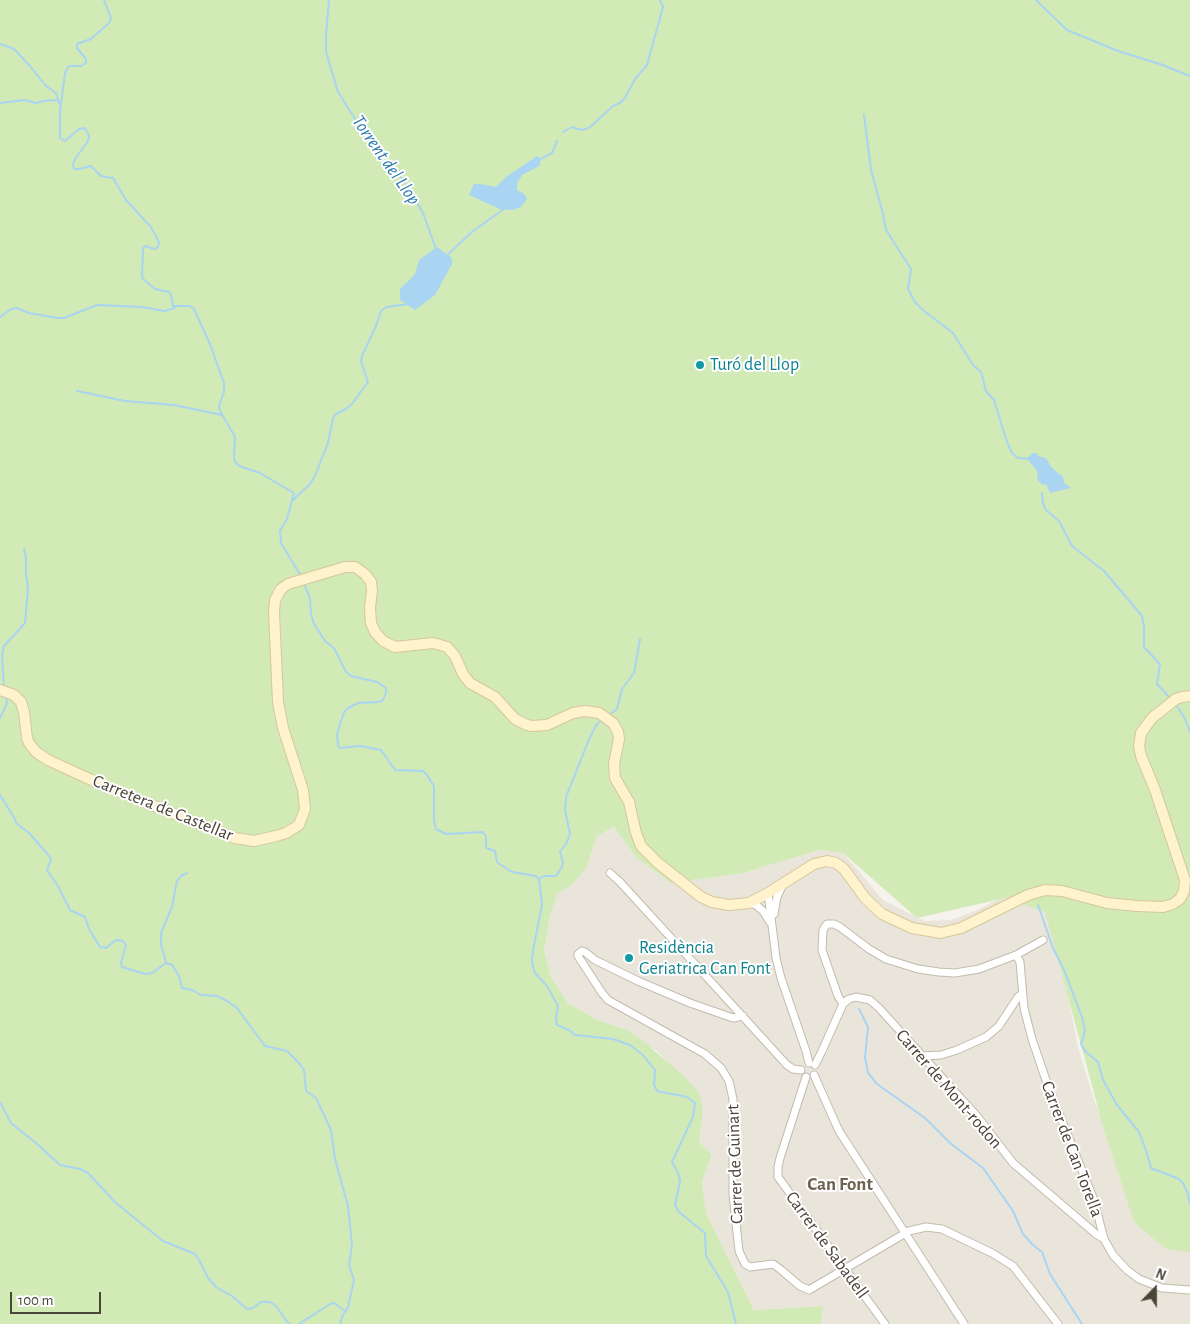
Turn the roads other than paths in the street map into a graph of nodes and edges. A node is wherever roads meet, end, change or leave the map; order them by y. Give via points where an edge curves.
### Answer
1 (4, 691) edge
2 (1190, 696) edge
3 (610, 873) dead end
4 (783, 884) junction
5 (768, 893) junction
6 (749, 903) junction
7 (772, 927) junction
8 (1043, 940) dead end
9 (1016, 955) junction
10 (1022, 995) junction
11 (843, 1004) junction
12 (743, 1016) junction
13 (923, 1056) junction
14 (812, 1064) junction
15 (804, 1073) junction
16 (814, 1075) junction
17 (905, 1233) junction
18 (1104, 1239) junction
19 (845, 1269) junction
20 (1190, 1290) edge
21 (885, 1324) edge
22 (964, 1324) edge
23 (1058, 1324) edge

1 - 6 street, Carretera de Castellar via 18,698 23,707 29,743 48,760 240,840 254,841 286,833 298,825 305,809 303,790 278,702 274,605 284,586 345,566 355,567 362,570 370,582 371,623 383,641 395,647 433,643 447,647 470,683 495,697 518,721 532,726 547,725 579,712 599,713 609,719 616,728 618,739 615,778 628,802 641,846 701,897 729,905
2 - 4 street, Carretera de Castellar via 1176,699 1157,714 1143,728 1139,739 1141,756 1186,884 1180,898 1168,906 1117,904 1045,890 961,928 932,932 912,928 882,914 864,898 844,869 831,861 814,864
3 - 12 street
4 - 5 street, Carretera de Castellar
4 - 7 street
5 - 6 street, Carretera de Castellar
5 - 7 street
6 - 7 street via 764,911
7 - 14 street via 781,978
8 - 9 street
9 - 10 street, Carrer de Can Torella via 1020,962
9 - 11 street via 979,969 948,973 928,971 894,962 877,954 840,927 828,924 823,930 822,950
10 - 13 street via 999,1026 986,1037 941,1055
10 - 18 street, Carrer de Can Torella via 1049,1090 1094,1200
11 - 13 street, Carrer de Mont-rodon via 856,997 870,1000
11 - 14 street via 822,1051
12 - 15 street via 787,1065
12 - 19 street, Carrer de Guinart via 733,1018 690,1003 632,978 585,952 578,954 608,1000 705,1054 729,1081 733,1099 733,1195 739,1251 744,1264 750,1267 773,1264 809,1290
13 - 18 street, Carrer de Mont-rodon via 976,1114 1013,1163
14 - 15 street via 803,1065
14 - 16 street via 816,1071
15 - 16 street via 811,1077
15 - 19 street, Carrer de Sabadell via 780,1158 778,1177
16 - 17 street via 839,1131
17 - 19 street, Carrer de Guinart
17 - 22 street
17 - 23 street, Carrer de Guinart via 926,1227 942,1229 1005,1260 1019,1272
18 - 20 street, Carrer de Can Torella via 1113,1255 1139,1279 1162,1288
19 - 21 street, Carrer de Sabadell

